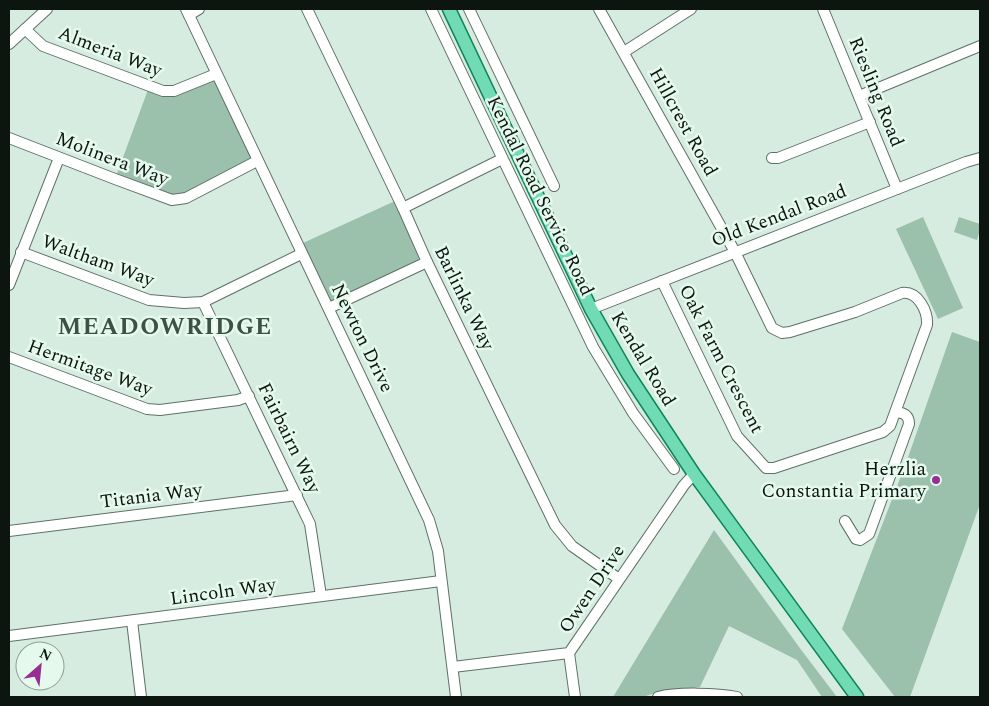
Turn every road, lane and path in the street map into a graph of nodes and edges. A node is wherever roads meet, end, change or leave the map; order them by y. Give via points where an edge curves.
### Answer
1 (48, 9) edge
2 (199, 9) edge
3 (307, 9) edge
4 (431, 9) edge
5 (450, 9) edge
6 (469, 9) edge
7 (599, 9) edge
8 (691, 9) edge
9 (823, 9) edge
10 (187, 12) edge
11 (25, 29) junction
12 (9, 44) edge
13 (980, 46) edge
14 (624, 52) junction
15 (216, 74) junction
16 (859, 96) junction
17 (870, 122) junction
18 (9, 138) edge
19 (59, 158) junction
20 (772, 158) dead end
21 (980, 158) edge
22 (502, 159) junction
23 (257, 161) junction
24 (554, 186) dead end
25 (897, 188) junction
26 (403, 208) junction
27 (21, 252) junction
28 (735, 252) junction
29 (301, 254) junction
30 (426, 262) junction
31 (662, 281) junction
32 (9, 285) edge
33 (910, 293) joint
34 (203, 302) junction
35 (329, 308) junction
36 (591, 309) junction
37 (9, 357) edge
38 (249, 396) junction
39 (896, 412) junction
40 (674, 469) dead end
41 (694, 474) junction
42 (297, 495) junction
43 (845, 521) dead end
44 (9, 531) edge
45 (620, 579) junction
46 (441, 581) junction
47 (321, 596) junction
48 (132, 622) junction
49 (9, 636) edge
50 (569, 653) junction
51 (453, 668) junction
52 (140, 697) edge
53 (456, 697) edge
54 (575, 697) edge
55 (658, 697) edge
56 (736, 697) edge
57 (857, 697) edge

1 - 11 street
2 - 10 street
3 - 26 street, Barlinka Way
4 - 22 street, Kendal Road Service Road
5 - 36 main road, Kendal Road
6 - 24 street
7 - 14 street, Hillcrest Road
8 - 14 street
9 - 16 street, Riesling Road
10 - 15 street, Newton Drive
11 - 12 street
11 - 15 street, Almeria Way via 44,46 163,91 174,91
13 - 16 street
14 - 28 street, Hillcrest Road
15 - 23 street, Newton Drive
16 - 17 street, Riesling Road
17 - 20 street
17 - 25 street, Riesling Road
18 - 19 street, Molinera Way
19 - 23 street, Molinera Way via 177,200
19 - 27 street
21 - 25 street, Old Kendal Road
22 - 26 street
22 - 40 street, Kendal Road Service Road via 593,347 633,413
23 - 29 street, Newton Drive
25 - 28 street, Old Kendal Road
26 - 30 street, Barlinka Way
27 - 32 street
27 - 34 street, Waltham Way via 149,300
28 - 31 street, Old Kendal Road
28 - 33 street, Hillcrest Road via 770,326 782,333
29 - 34 street, Waltham Way
29 - 35 street, Newton Drive
30 - 35 street
30 - 45 street, Barlinka Way via 555,526 572,546
31 - 36 street, Old Kendal Road
31 - 39 street, Oak Farm Crescent via 737,436 766,468 883,432 890,426
33 - 39 street, Oak Farm Crescent via 917,297 927,325
34 - 38 street, Fairbairn Way
35 - 46 street, Newton Drive via 429,520 438,551
36 - 41 main road, Kendal Road via 628,374
37 - 38 street, Hermitage Way via 147,409 228,402
38 - 42 street, Fairbairn Way
39 - 43 street via 908,416 909,424 869,533 857,540
41 - 45 street, Owen Drive
41 - 57 main road, Kendal Road
42 - 44 street, Titania Way
42 - 47 street, Fairbairn Way via 310,524
45 - 50 street, Owen Drive
46 - 47 street, Lincoln Way
46 - 51 street, Newton Drive
47 - 48 street, Lincoln Way
48 - 49 street, Lincoln Way
48 - 52 street
50 - 51 street, Owen Drive
50 - 54 street
51 - 53 street, Newton Drive
55 - 56 street via 676,694

